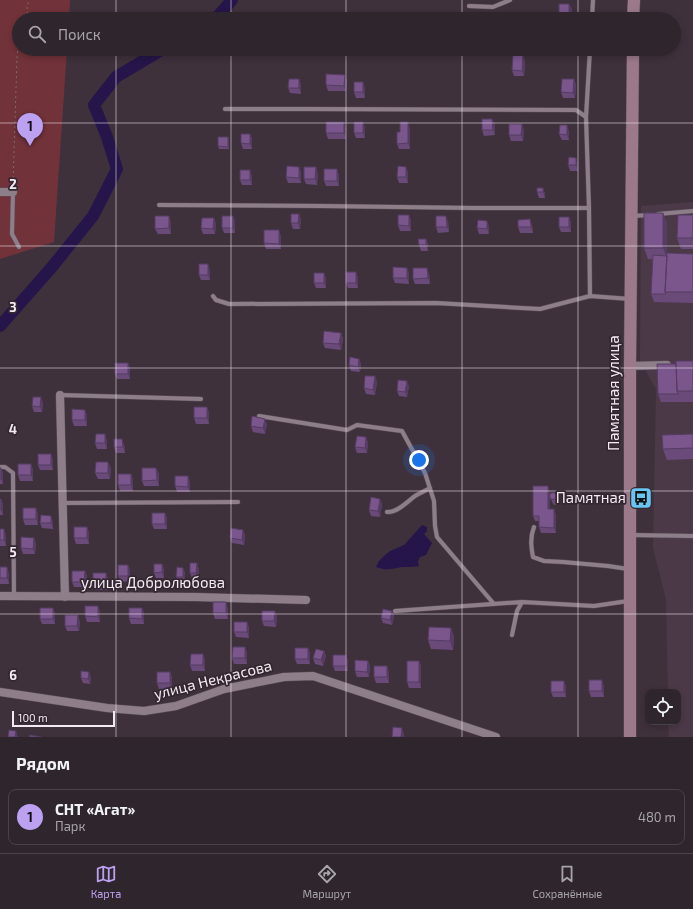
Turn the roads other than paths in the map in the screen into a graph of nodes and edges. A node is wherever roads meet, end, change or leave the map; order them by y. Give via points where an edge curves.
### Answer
1 (510, 0) edge
2 (593, 0) edge
3 (634, 0) edge
4 (469, 6) dead end
5 (592, 12) edge
6 (634, 12) edge
7 (590, 56) edge
8 (633, 56) edge
9 (225, 109) dead end
10 (586, 117) junction
11 (0, 192) edge
12 (13, 192) joint
13 (159, 205) dead end
14 (589, 208) junction
15 (693, 211) edge
16 (632, 216) junction
17 (19, 248) dead end
18 (213, 296) dead end
19 (590, 296) junction
20 (630, 299) junction
21 (672, 365) edge
22 (630, 366) junction
23 (60, 395) joint
24 (201, 399) dead end
25 (259, 416) edge
26 (0, 467) edge
27 (430, 488) junction
28 (238, 502) dead end
29 (63, 503) junction
30 (387, 512) dead end
31 (534, 527) dead end
32 (630, 535) junction
33 (693, 536) edge
34 (630, 570) junction
35 (0, 596) edge
36 (14, 596) junction
37 (65, 597) junction
38 (306, 600) dead end
39 (630, 600) junction
40 (522, 602) junction
41 (494, 604) junction
42 (395, 610) dead end
43 (512, 634) dead end
44 (0, 692) edge
45 (496, 737) edge
46 (630, 737) edge

1 - 4 lane via 494,7
2 - 5 lane
3 - 6 street
7 - 10 lane
8 - 16 street, Памятная улица
9 - 10 lane via 576,110
10 - 14 lane
11 - 12 street
12 - 17 lane via 12,234
13 - 14 lane
14 - 19 lane
15 - 16 lane
16 - 20 street, Памятная улица
18 - 19 lane via 216,300 230,304 436,303 540,309
19 - 20 lane
20 - 22 street, Памятная улица
21 - 22 street
22 - 32 street, Памятная улица
23 - 24 lane
23 - 29 street
25 - 27 lane via 347,430 357,425 402,430 425,473
26 - 36 lane via 5,467 13,473
27 - 30 lane via 391,513
27 - 41 lane via 434,501 437,537
28 - 29 lane
29 - 37 street
31 - 34 lane via 531,546 533,557 544,561
32 - 33 lane
32 - 34 street, Памятная улица
34 - 39 street, Памятная улица
35 - 36 street, улица Добролюбова
36 - 37 street, улица Добролюбова
37 - 38 street, улица Добролюбова
39 - 40 lane via 594,606
39 - 46 street, Памятная улица
40 - 41 lane
40 - 43 lane
41 - 42 lane
44 - 45 street, улица Некрасова via 144,711 176,706 224,689 284,677 312,676

